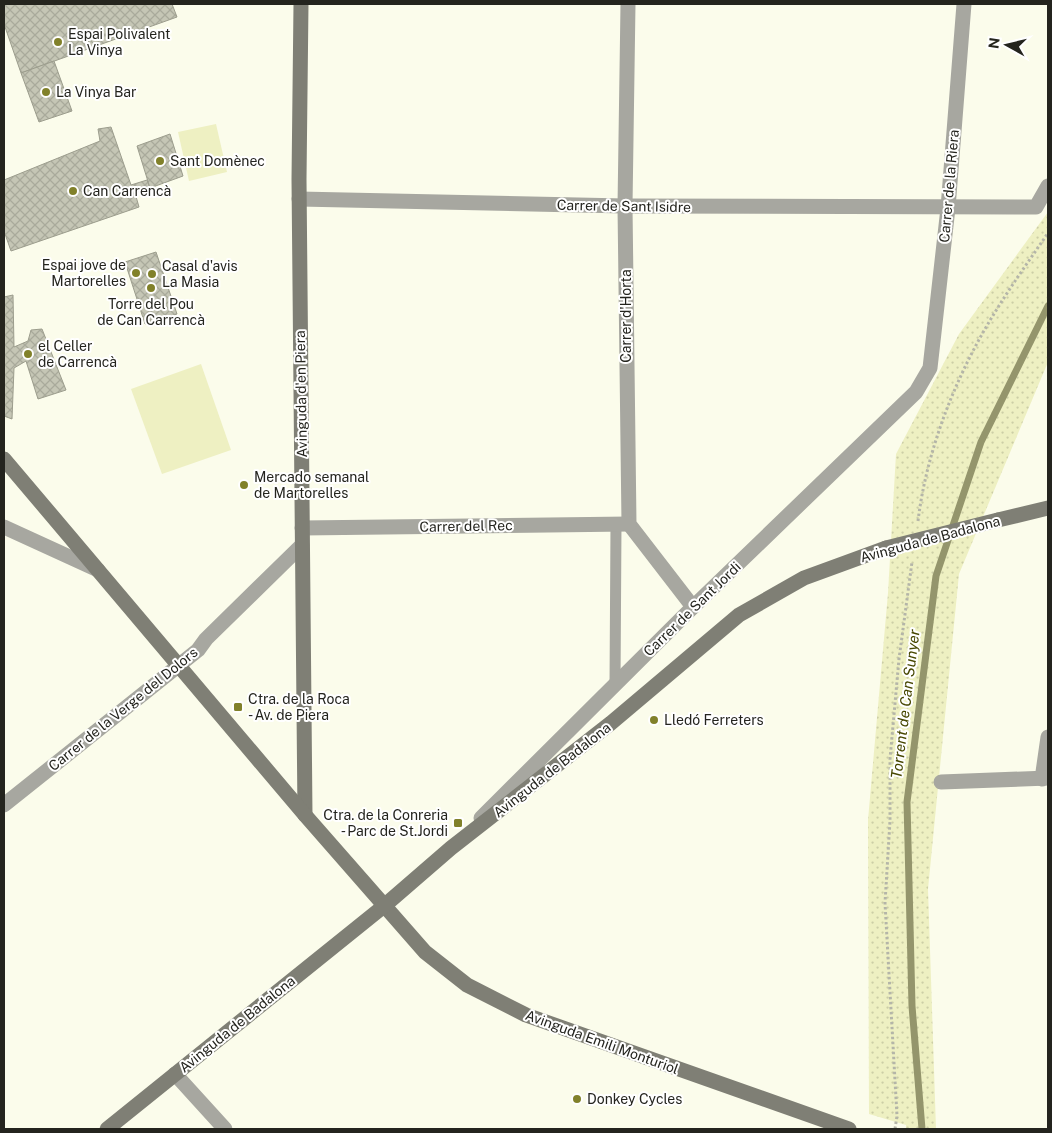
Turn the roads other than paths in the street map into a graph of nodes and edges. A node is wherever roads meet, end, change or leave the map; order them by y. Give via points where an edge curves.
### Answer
1 (301, 4) edge
2 (628, 4) edge
3 (964, 4) edge
4 (1048, 186) edge
5 (299, 199) junction
6 (625, 206) junction
7 (948, 208) junction
8 (930, 368) joint
9 (4, 459) edge
10 (1048, 508) edge
11 (623, 524) junction
12 (302, 528) junction
13 (10, 530) edge
14 (4, 543) edge
15 (302, 545) junction
16 (98, 570) junction
17 (693, 607) junction
18 (180, 666) junction
19 (615, 685) junction
20 (1048, 738) edge
21 (1045, 778) edge
22 (941, 782) dead end
23 (4, 805) edge
24 (305, 815) junction
25 (451, 848) junction
26 (384, 906) junction
27 (175, 1074) junction
28 (107, 1129) edge
29 (225, 1129) edge
30 (849, 1129) edge

1 - 5 street, Avinguda d'en Piera
2 - 6 street, Carrer d'Horta
3 - 7 street, Carrer de la Riera
4 - 7 street, Carrer de Sant Isidre via 1036,207
5 - 6 street, Carrer de Sant Isidre
5 - 12 street, Avinguda d'en Piera
6 - 7 street, Carrer de Sant Isidre
6 - 11 street, Carrer d'Horta
7 - 8 street, Carrer de la Riera
8 - 17 street, Carrer de Sant Jordi via 916,392
9 - 16 street, Avinguda Emili Monturiol
10 - 25 street, Avinguda de Badalona, bridge via 886,548 804,578 739,615 611,723
11 - 12 street, Carrer del Rec
11 - 17 street
11 - 19 lane
12 - 15 street, Avinguda d'en Piera
13 - 14 street
13 - 16 street
15 - 18 street, Carrer de la Verge del Dolors
15 - 24 street, Avinguda d'en Piera
16 - 18 street, Avinguda Emili Monturiol
17 - 19 street, Carrer de Sant Jordi
18 - 23 street, Carrer de la Verge del Dolors
18 - 24 street, Avinguda Emili Monturiol
19 - 25 street, Carrer de Sant Jordi
20 - 21 street
21 - 22 street
24 - 26 street, Avinguda Emili Monturiol
25 - 26 street, Avinguda de Badalona
26 - 27 street, Avinguda de Badalona
26 - 30 street, Avinguda Emili Monturiol via 425,952 468,985 526,1016
27 - 28 street, Avinguda de Badalona
27 - 29 street

